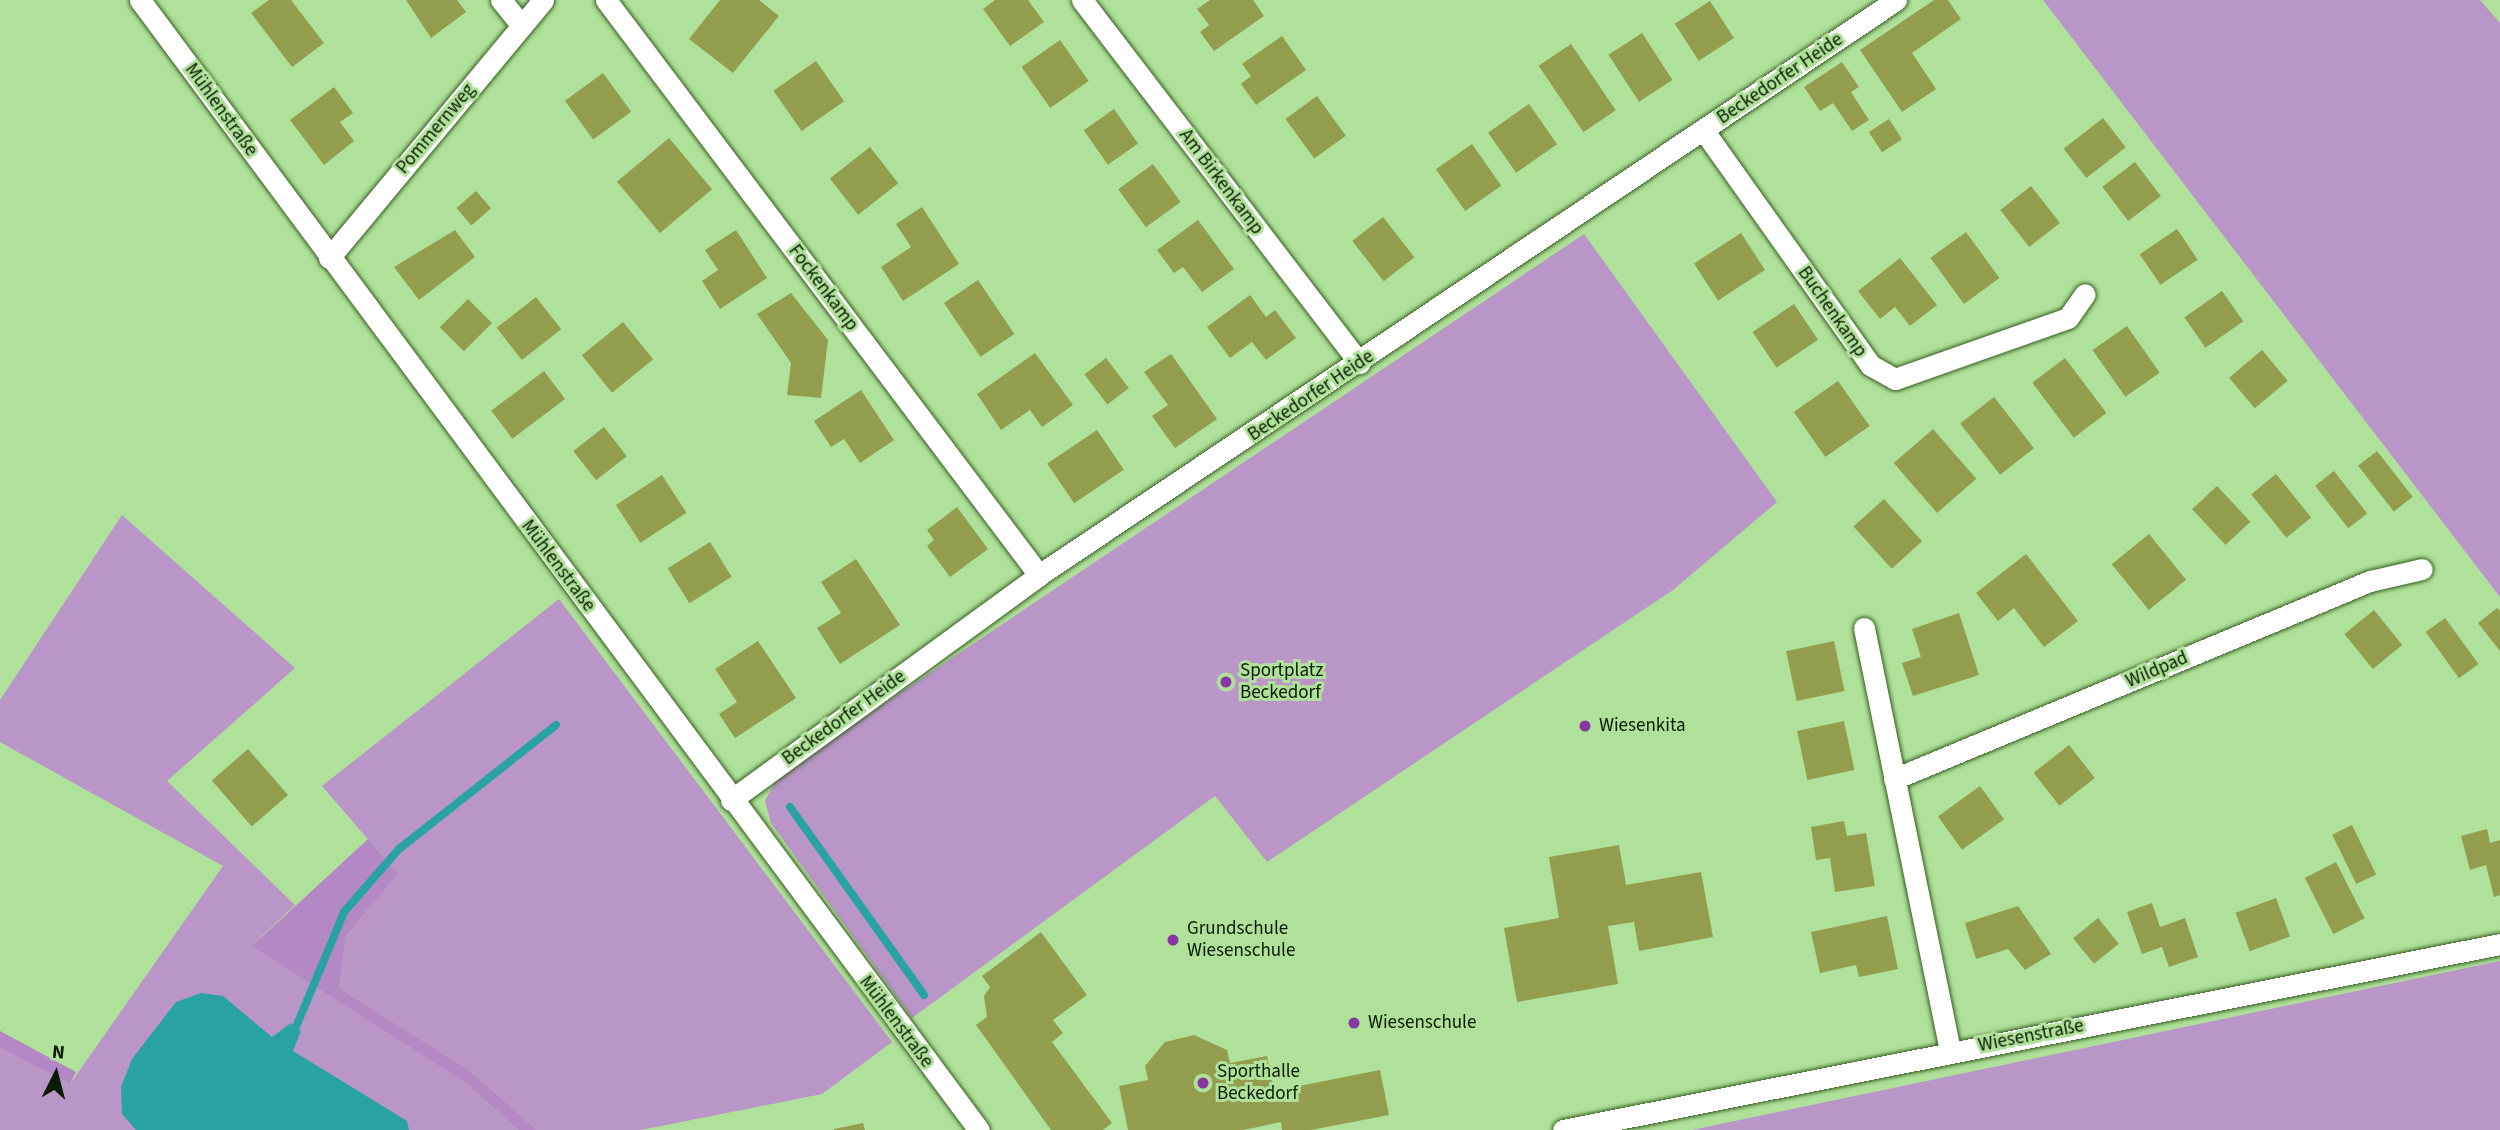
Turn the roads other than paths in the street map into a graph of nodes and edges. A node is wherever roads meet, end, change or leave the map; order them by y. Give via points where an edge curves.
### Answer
1 (140, 0) edge
2 (501, 0) edge
3 (543, 0) edge
4 (606, 0) edge
5 (1082, 0) edge
6 (1896, 0) edge
7 (522, 26) junction
8 (1704, 131) junction
9 (329, 258) junction
10 (2085, 294) dead end
11 (1360, 363) junction
12 (2422, 569) dead end
13 (1040, 575) junction
14 (1864, 628) dead end
15 (1894, 779) junction
16 (731, 800) junction
17 (2500, 944) edge
18 (1950, 1052) junction
19 (979, 1130) edge
20 (1563, 1130) edge

1 - 9 street, Mühlenstraße
2 - 7 street
3 - 7 street, Pommernweg
4 - 13 street, Fockenkamp
5 - 11 street, Am Birkenkamp
6 - 8 street, Beckedorfer Heide
7 - 9 street, Pommernweg
8 - 10 street, Buchenkamp via 1870,365 1895,379 2068,318
8 - 11 street, Beckedorfer Heide
9 - 16 street, Mühlenstraße
11 - 13 street, Beckedorfer Heide
12 - 15 street, Wildpad via 2370,581
13 - 16 street, Beckedorfer Heide
14 - 15 street
15 - 18 street
16 - 19 street, Mühlenstraße
17 - 18 street, Wiesenstraße
18 - 20 street, Wiesenstraße

